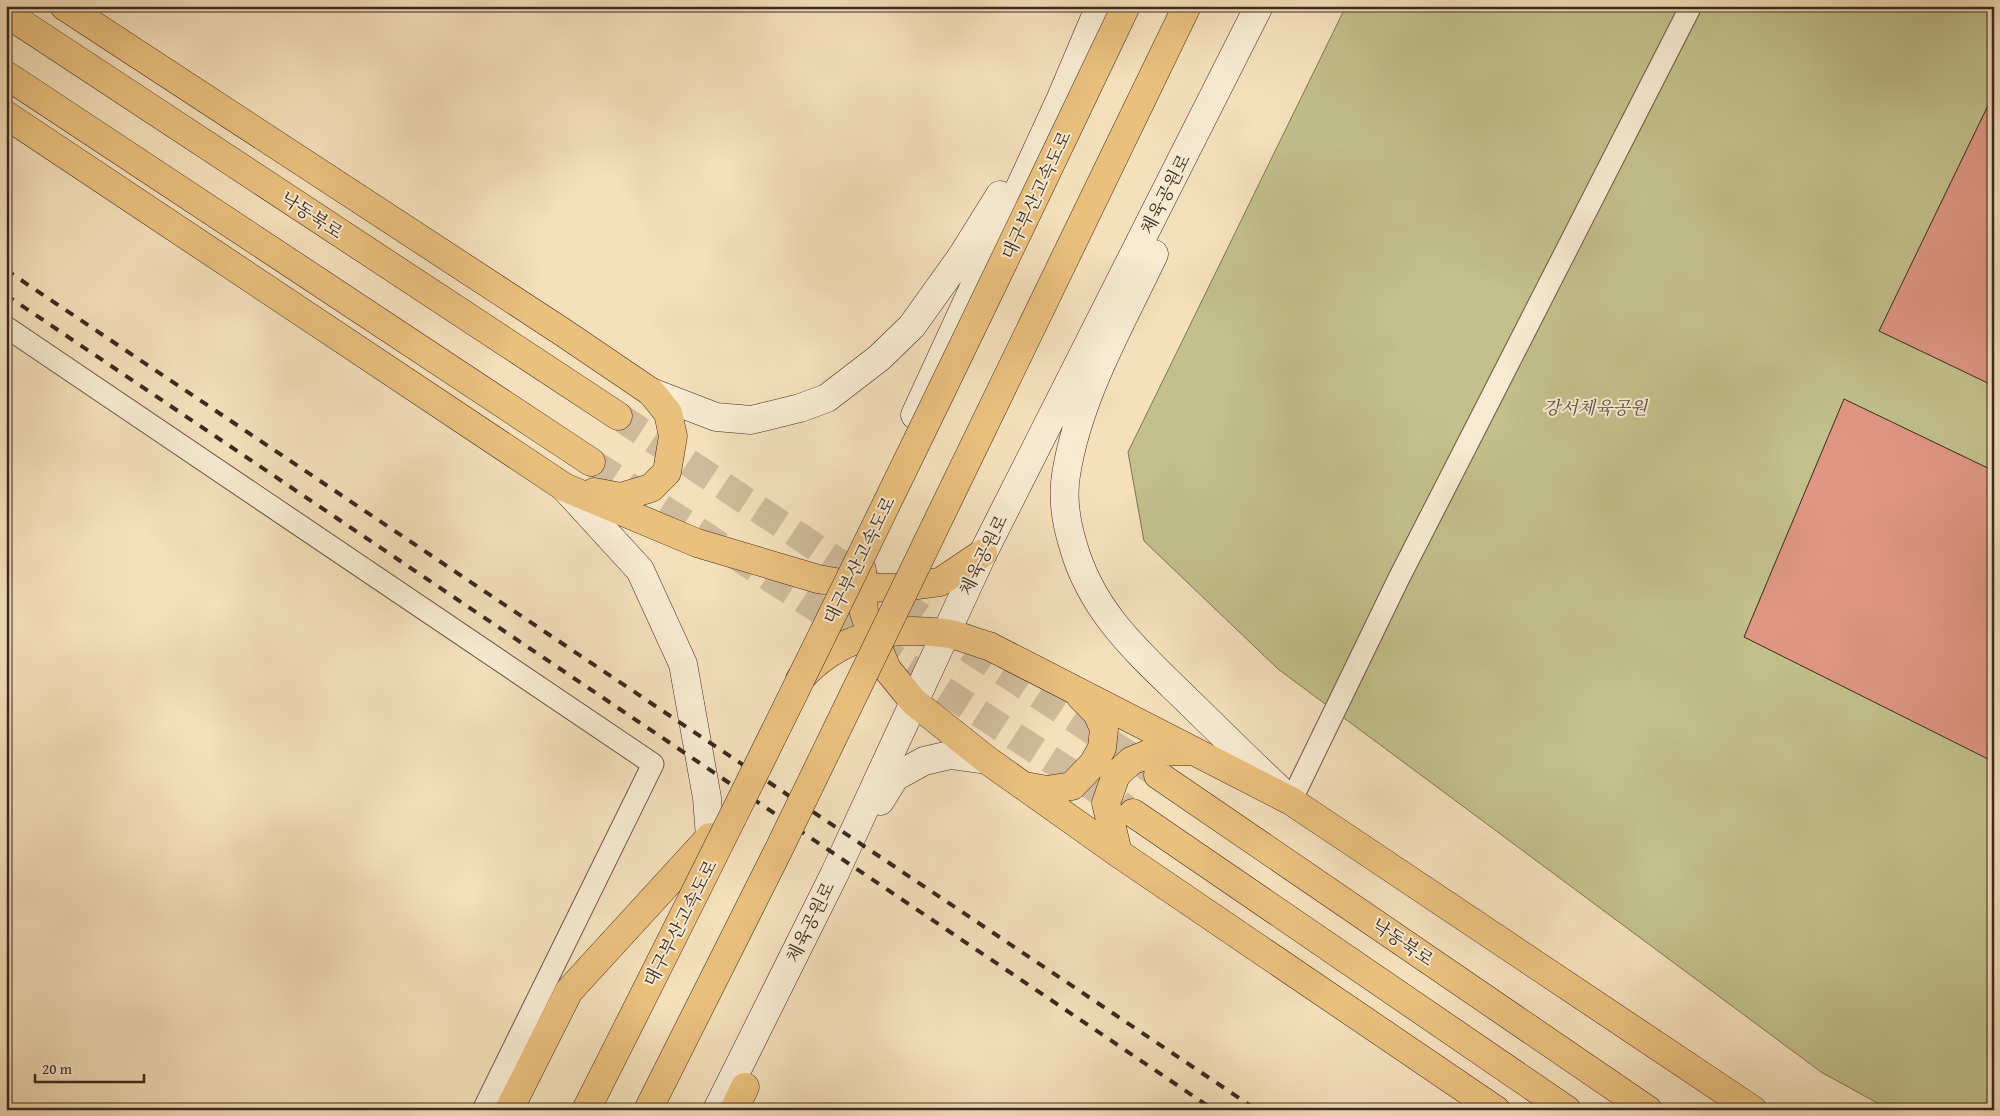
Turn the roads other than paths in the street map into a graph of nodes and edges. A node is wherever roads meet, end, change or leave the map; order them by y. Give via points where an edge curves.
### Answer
1 (64, 6) edge
2 (1100, 6) edge
3 (1126, 6) edge
4 (1187, 6) edge
5 (1259, 6) edge
6 (1691, 6) edge
7 (6, 13) edge
8 (1233, 58) junction
9 (6, 76) edge
10 (1061, 98) junction
11 (6, 115) edge
12 (6, 327) edge
13 (651, 392) junction
14 (618, 416) tunnel mouth
15 (591, 462) tunnel mouth
16 (564, 487) junction
17 (873, 507) junction
18 (983, 554) junction
19 (836, 582) junction
20 (863, 587) junction
21 (946, 633) junction
22 (872, 634) junction
23 (1072, 688) junction
24 (914, 702) junction
25 (770, 719) junction
26 (1192, 751) junction
27 (987, 760) junction
28 (1158, 775) tunnel mouth
29 (1025, 786) junction
30 (1291, 802) junction
31 (1133, 813) tunnel mouth
32 (710, 837) junction
33 (1118, 853) junction
34 (834, 875) junction
35 (740, 1099) edge
36 (1756, 1109) edge
37 (483, 1110) edge
38 (509, 1110) edge
39 (574, 1110) edge
40 (586, 1110) edge
41 (648, 1110) edge
42 (717, 1110) edge
43 (1496, 1110) edge
44 (1567, 1110) edge
45 (1648, 1110) edge

1 - 13 main road
2 - 10 main road
3 - 40 main road, 대구부산고속도로, bridge via 970,334
4 - 41 main road, bridge via 783,840
5 - 8 main road, 체육공원로
6 - 30 lane via 1399,578
7 - 14 main road, 낙동북로
8 - 18 main road, 체육공원로
8 - 30 main road via 1205,148 1080,417 1066,476 1065,519 1079,568 1095,600 1112,623
9 - 15 main road
10 - 13 main road via 962,256 912,326 879,358 827,398 751,420 716,417
10 - 17 main road
11 - 16 main road
12 - 37 lane via 653,764
13 - 16 main road via 668,412 673,436 667,472 651,488 621,497
16 - 19 main road via 697,543
16 - 32 main road via 640,570 683,664 707,798
17 - 19 main road
17 - 20 main road via 861,558
18 - 20 main road via 940,582 894,588
18 - 21 main road, 체육공원로
19 - 20 main road
19 - 25 main road
20 - 22 main road via 864,613
21 - 22 main road via 892,630
21 - 23 main road via 989,646
21 - 24 main road, 체육공원로
22 - 24 main road via 887,669
22 - 25 main road via 844,644 813,666
23 - 26 main road
23 - 29 main road via 1097,713 1104,729 1102,748 1093,764 1072,786 1047,790
24 - 27 main road
24 - 34 main road, 체육공원로
25 - 32 main road
26 - 30 main road
26 - 33 main road via 1153,752 1131,761 1116,775 1106,803
27 - 29 main road
27 - 34 main road via 950,755 924,761 895,777
28 - 45 main road, 낙동북로
29 - 33 main road
30 - 36 main road
31 - 44 main road
32 - 38 main road via 569,991
32 - 39 main road
33 - 43 main road
34 - 35 main road
34 - 42 main road, 체육공원로

